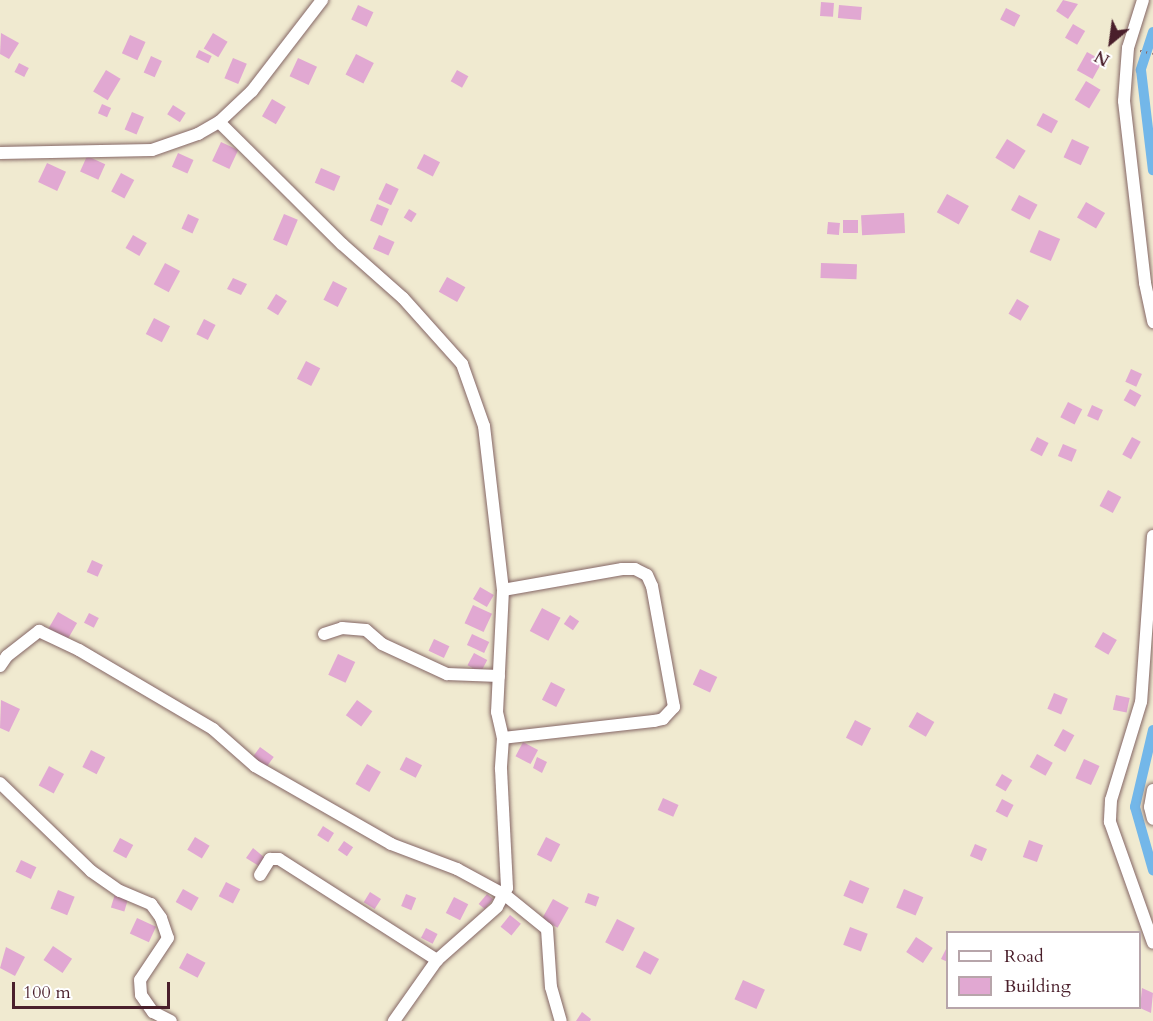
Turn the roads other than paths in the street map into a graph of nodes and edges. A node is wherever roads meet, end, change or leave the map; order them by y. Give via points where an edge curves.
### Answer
1 (322, 0) edge
2 (1143, 0) edge
3 (219, 122) junction
4 (0, 153) edge
5 (1153, 322) edge
6 (1153, 536) edge
7 (503, 590) junction
8 (324, 634) dead end
9 (0, 666) edge
10 (499, 676) junction
11 (1147, 703) edge
12 (503, 738) junction
13 (0, 783) edge
14 (1153, 790) edge
15 (1153, 819) edge
16 (260, 875) dead end
17 (505, 895) junction
18 (1153, 943) edge
19 (437, 960) junction
20 (171, 1021) edge
21 (394, 1021) edge
22 (561, 1021) edge

1 - 3 street via 252,92
2 - 5 street via 1128,48 1124,101
3 - 4 street via 174,145 152,150
3 - 7 street via 342,244 404,298 462,364 484,426
6 - 11 street
7 - 10 street
7 - 12 street via 622,569 635,569 647,575 674,706 663,719 654,721
8 - 10 street via 342,628 366,630 382,644 447,674
9 - 17 street via 39,631 79,650 213,729 255,766 391,844 457,869
10 - 12 street via 497,712
11 - 18 street via 1111,800 1110,822
12 - 17 street
13 - 20 street via 91,871 120,891 151,904 168,938 140,980 141,995 153,1012
14 - 15 street via 1149,807
16 - 19 street via 270,859 279,859
17 - 19 street via 496,908
17 - 22 street via 547,929 551,987
19 - 21 street

